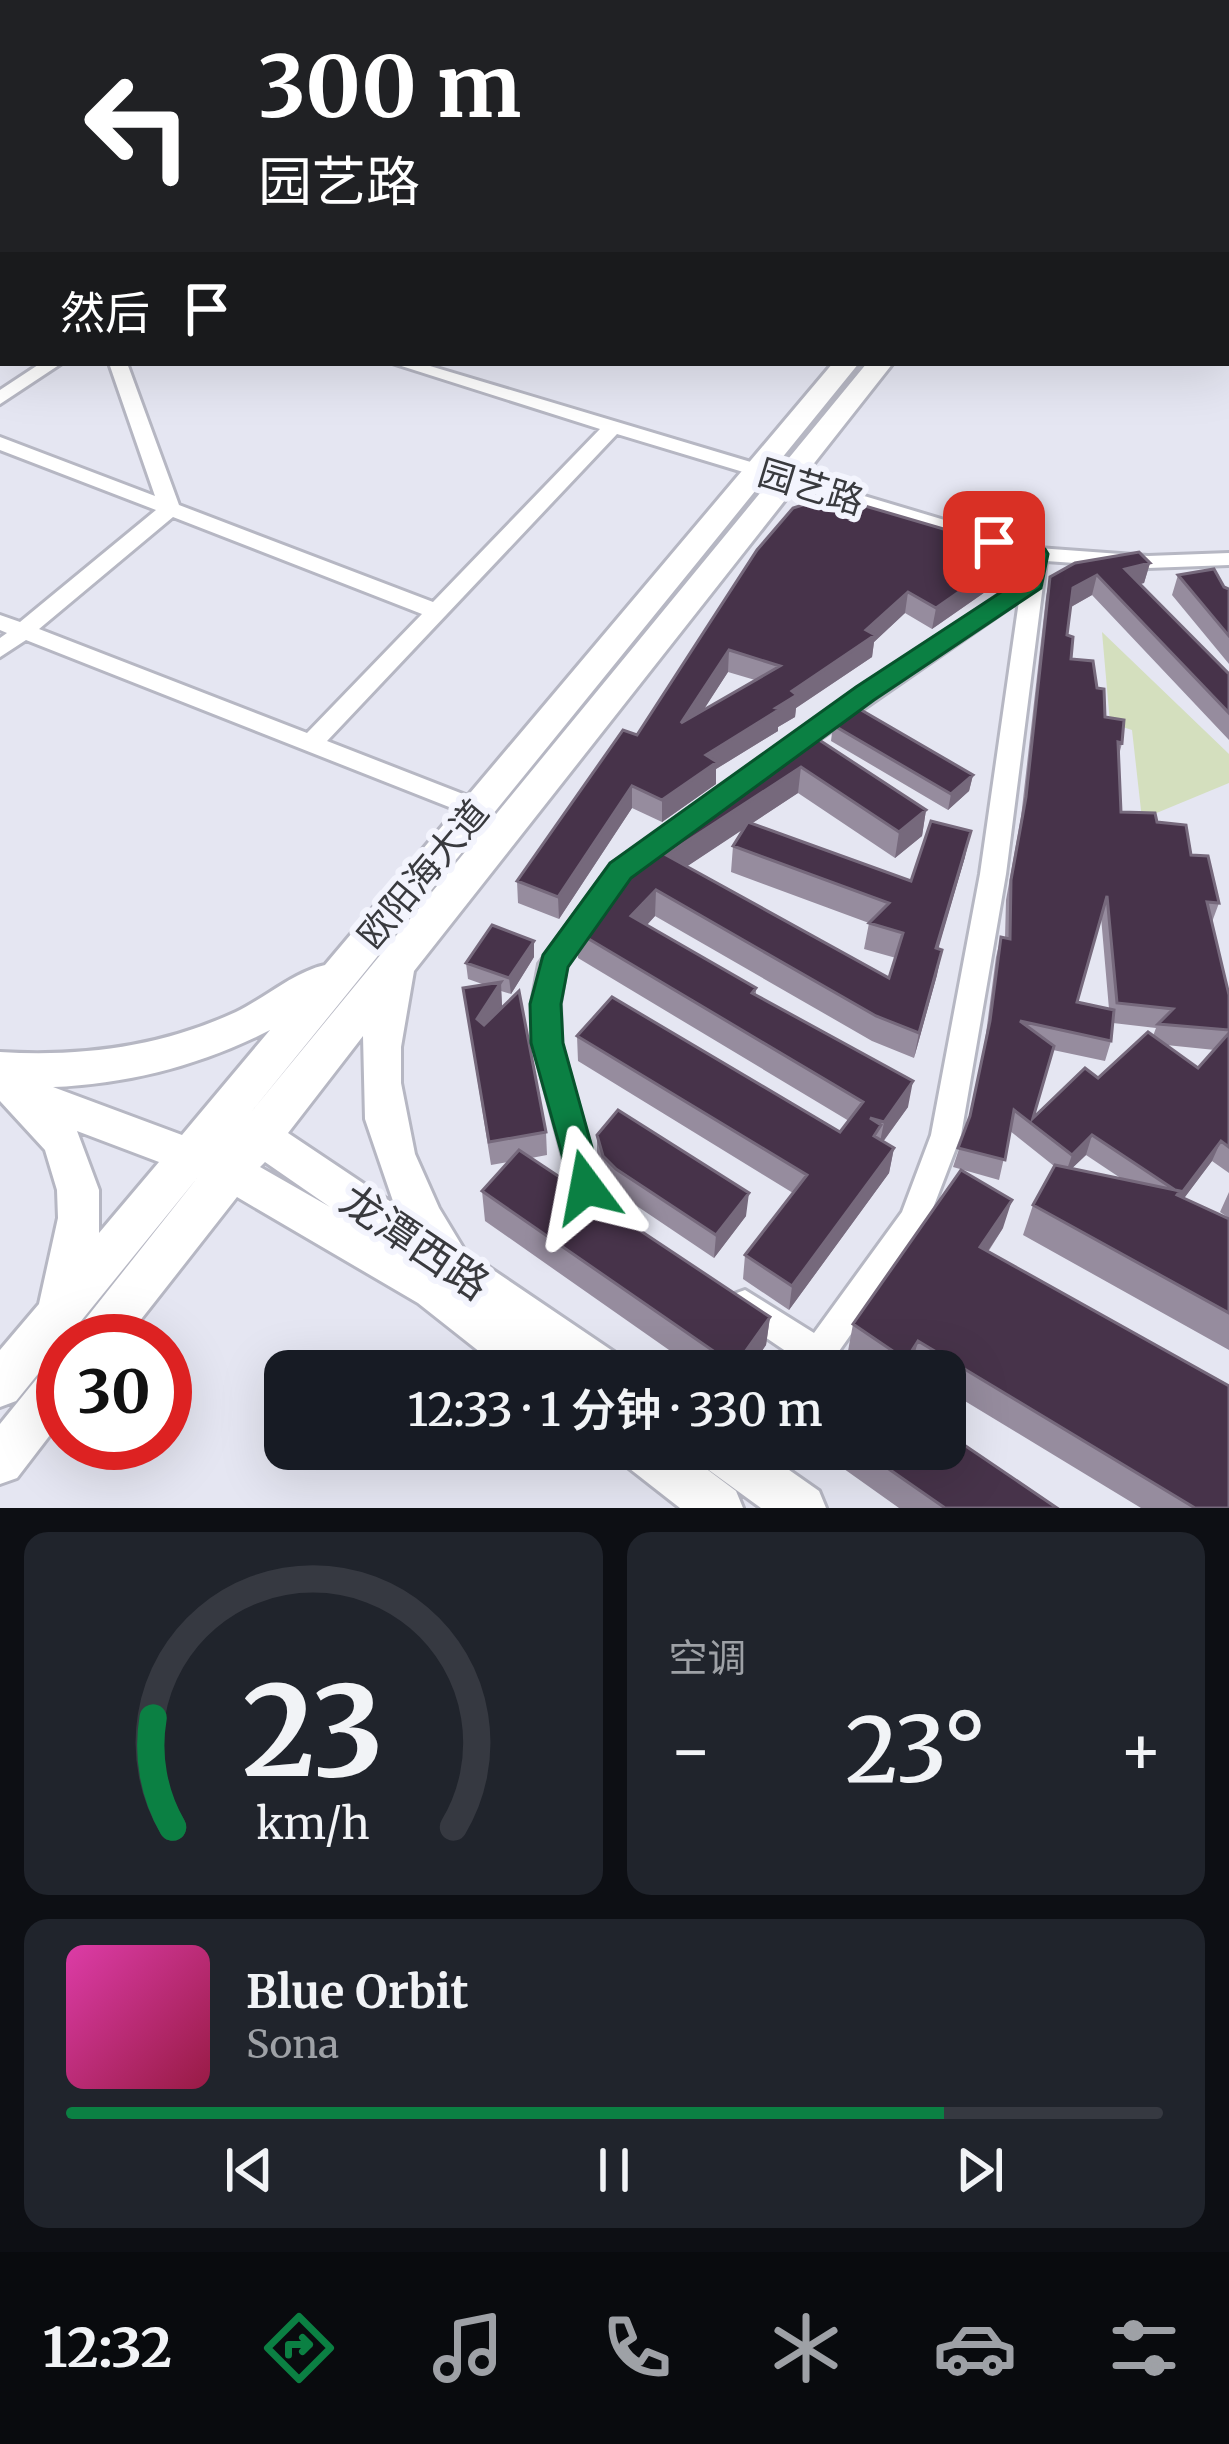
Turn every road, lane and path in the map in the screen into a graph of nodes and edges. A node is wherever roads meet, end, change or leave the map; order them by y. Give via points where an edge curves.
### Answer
1 (48, 366) edge
2 (119, 366) edge
3 (411, 366) edge
4 (844, 366) edge
5 (877, 366) edge
6 (0, 398) edge
7 (614, 428) junction
8 (0, 443) edge
9 (772, 475) junction
10 (170, 509) junction
11 (1229, 559) edge
12 (1034, 568) junction
13 (437, 612) junction
14 (0, 622) edge
15 (24, 632) junction
16 (0, 650) edge
17 (310, 744) junction
18 (771, 762) edge
19 (477, 809) junction
20 (677, 830) edge
21 (384, 951) junction
22 (0, 1068) edge
23 (0, 1084) edge
24 (243, 1124) junction
25 (190, 1156) junction
26 (232, 1172) junction
27 (642, 1234) edge
28 (455, 1270) junction
29 (720, 1287) edge
30 (118, 1314) edge
31 (513, 1350) edge
32 (573, 1350) edge
33 (796, 1350) edge
34 (821, 1350) edge
35 (7, 1377) edge
36 (36, 1416) edge
37 (0, 1461) edge
38 (669, 1470) edge
39 (757, 1470) edge
40 (719, 1508) edge
41 (802, 1508) edge

1 - 6 street
2 - 10 street
3 - 7 street, 园艺路
4 - 9 main road, 欧阳海大道
5 - 9 main road, 欧阳海大道
7 - 9 street, 园艺路
7 - 13 street
8 - 10 street
9 - 12 street, 园艺路
9 - 19 main road, 欧阳海大道
9 - 21 main road, 欧阳海大道
10 - 13 street
10 - 15 street
11 - 12 street, 园艺路
12 - 18 street
12 - 34 street via 993,874 946,1135 914,1220
13 - 17 street
14 - 15 street
15 - 16 street
15 - 17 street
17 - 19 street
19 - 21 main road, 欧阳海大道
20 - 27 street via 620,871 554,964 546,1004 547,1043 586,1187
21 - 22 main road via 201,1043 88,1068
21 - 24 main road, 欧阳海大道
21 - 28 main road via 391,989 380,1054 384,1122 406,1189
23 - 25 main road, 龙潭西路
23 - 35 main road via 50,1123 80,1191 79,1239 64,1291
24 - 25 main road, 欧阳海大道
24 - 26 main road, 欧阳海大道
24 - 28 main road, 龙潭西路
25 - 26 main road, 龙潭西路
25 - 35 main road, 欧阳海大道
26 - 30 main road, 欧阳海大道
26 - 31 main road, 龙潭西路 via 433,1289
28 - 32 main road, 龙潭西路
29 - 33 street
36 - 37 main road
38 - 40 main road
39 - 41 main road

